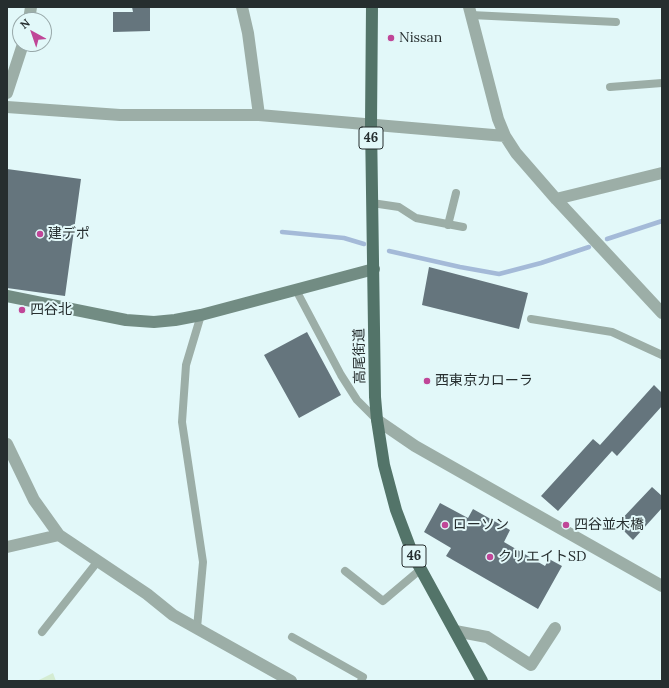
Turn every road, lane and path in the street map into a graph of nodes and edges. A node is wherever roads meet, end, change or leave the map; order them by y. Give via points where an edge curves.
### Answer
1 (242, 7) edge
2 (372, 7) edge
3 (470, 11) edge
4 (616, 22) dead end
5 (20, 52) edge
6 (662, 83) edge
7 (610, 87) dead end
8 (7, 93) edge
9 (7, 107) edge
10 (259, 115) junction
11 (371, 124) junction
12 (505, 136) junction
13 (662, 173) edge
14 (456, 193) dead end
15 (556, 199) junction
16 (372, 203) junction
17 (448, 225) junction
18 (463, 228) dead end
19 (374, 269) junction
20 (296, 290) junction
21 (7, 296) edge
22 (662, 313) edge
23 (201, 315) junction
24 (531, 319) dead end
25 (662, 355) edge
26 (377, 420) junction
27 (7, 444) edge
28 (59, 535) junction
29 (9, 549) edge
30 (98, 561) junction
31 (421, 569) junction
32 (344, 571) dead end
33 (662, 586) edge
34 (197, 628) junction
35 (556, 628) dead end
36 (455, 631) junction
37 (42, 632) dead end
38 (292, 637) dead end
39 (291, 681) edge
40 (361, 681) edge
41 (482, 681) edge

1 - 10 street
2 - 11 main road, 高尾街道 / 46
3 - 4 lane
3 - 12 street via 498,119
5 - 8 street
6 - 7 lane
9 - 10 street via 120,114
10 - 11 street
11 - 12 street
11 - 16 main road, 高尾街道 / 46
12 - 15 street via 516,153
13 - 15 street
14 - 17 lane
15 - 22 street
16 - 17 lane via 399,207 416,218
16 - 19 main road, 高尾街道 / 46
17 - 18 lane
19 - 20 street
19 - 26 main road, 高尾街道 / 46
20 - 23 street
20 - 26 lane via 341,375 357,400
21 - 23 street via 126,320 154,322
23 - 34 lane via 186,364 182,422 203,562
24 - 25 lane via 612,332
26 - 31 main road, 高尾街道 / 46 via 384,465 396,510
26 - 33 street via 415,446
27 - 28 street via 34,500
28 - 29 street
28 - 30 street
30 - 34 street via 173,615
30 - 37 lane
31 - 32 lane via 383,601
31 - 36 main road, 高尾街道 / 46
34 - 39 street
35 - 36 street via 531,665 487,637
36 - 41 main road, 高尾街道 / 46
38 - 40 lane via 362,677

